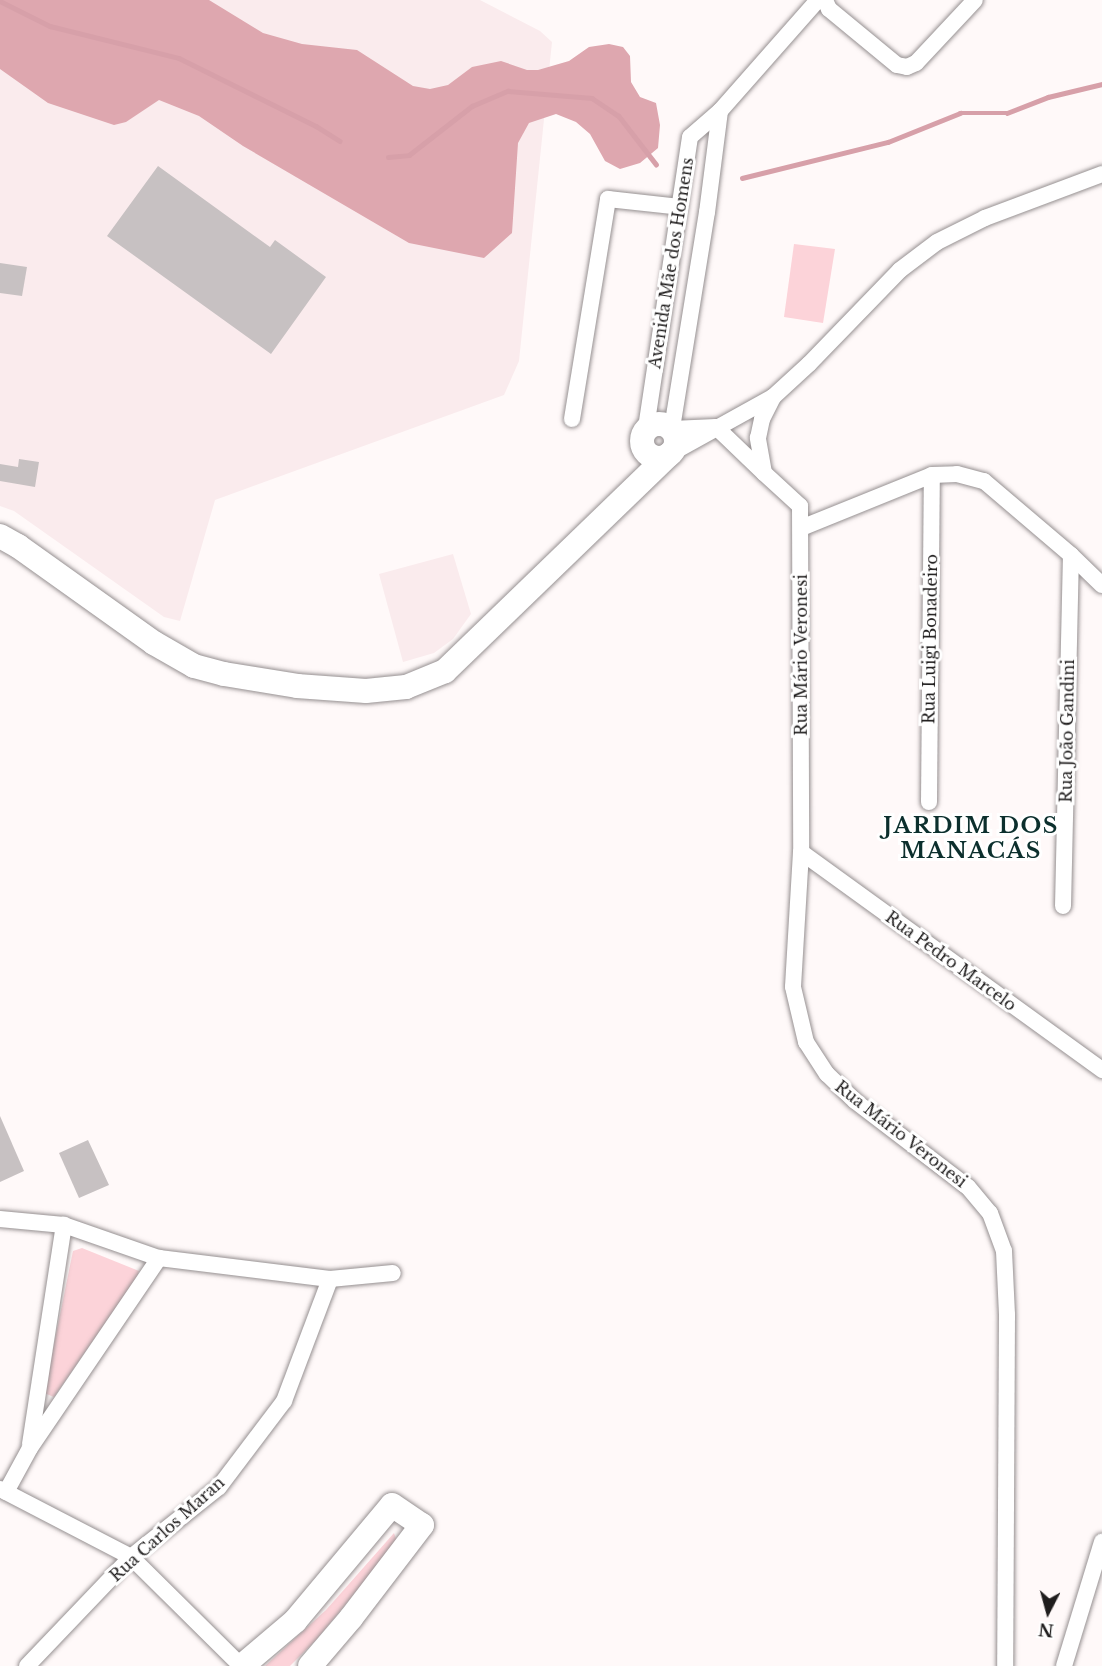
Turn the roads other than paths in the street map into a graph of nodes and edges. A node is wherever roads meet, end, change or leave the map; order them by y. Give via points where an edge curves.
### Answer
1 (818, 0) edge
2 (825, 0) edge
3 (975, 0) edge
4 (720, 111) junction
5 (1102, 174) edge
6 (680, 207) junction
7 (773, 397) junction
8 (572, 418) dead end
9 (716, 428) junction
10 (672, 429) junction
11 (645, 439) junction
12 (670, 454) junction
13 (764, 473) junction
14 (932, 475) junction
15 (636, 487) junction
16 (801, 528) junction
17 (0, 536) edge
18 (1071, 555) junction
19 (1102, 585) edge
20 (929, 802) dead end
21 (801, 852) junction
22 (1063, 906) dead end
23 (1102, 1070) edge
24 (0, 1219) edge
25 (64, 1225) junction
26 (159, 1258) junction
27 (393, 1273) dead end
28 (330, 1279) junction
29 (30, 1448) junction
30 (3, 1491) edge
31 (1102, 1542) edge
32 (131, 1557) junction
33 (27, 1666) edge
34 (242, 1666) edge
35 (310, 1666) edge
36 (1005, 1666) edge
37 (1064, 1666) edge

1 - 4 street, Avenida Mãe dos Homens
2 - 3 street via 829,9 897,65 907,67 916,63
4 - 6 street, Avenida Mãe dos Homens via 690,137
4 - 10 street, Avenida Mãe dos Homens
5 - 7 street via 985,218 937,242 900,270
6 - 8 street via 608,199
6 - 11 street, Avenida Mãe dos Homens
7 - 9 street
7 - 13 street via 762,418 758,438
9 - 10 street
9 - 12 street
9 - 13 street, Rua Mário Veronesi
10 - 11 street via 662,423
10 - 12 street via 677,439
11 - 12 street via 654,457
11 - 15 street
12 - 15 street
13 - 16 street, Rua Mário Veronesi via 800,506
14 - 16 street
14 - 18 street via 957,474 984,481
14 - 20 street, Rua Luigi Bonadeiro
15 - 17 street via 445,671 406,687 366,691 297,686 194,666 154,643
16 - 21 street, Rua Mário Veronesi
18 - 19 street
18 - 22 street, Rua João Gandini
21 - 23 street, Rua Pedro Marcelo
21 - 36 street, Rua Mário Veronesi via 793,987 806,1042 827,1074 855,1101 968,1187 990,1212 1004,1251
24 - 25 street
25 - 26 street
25 - 29 street
26 - 28 street
26 - 29 street
27 - 28 street
28 - 32 street, Rua Carlos Maran via 284,1401 219,1487
29 - 30 street
30 - 32 street
31 - 37 street
32 - 33 street, Rua Carlos Maran
32 - 34 street
34 - 35 street via 295,1621 392,1504 422,1525

